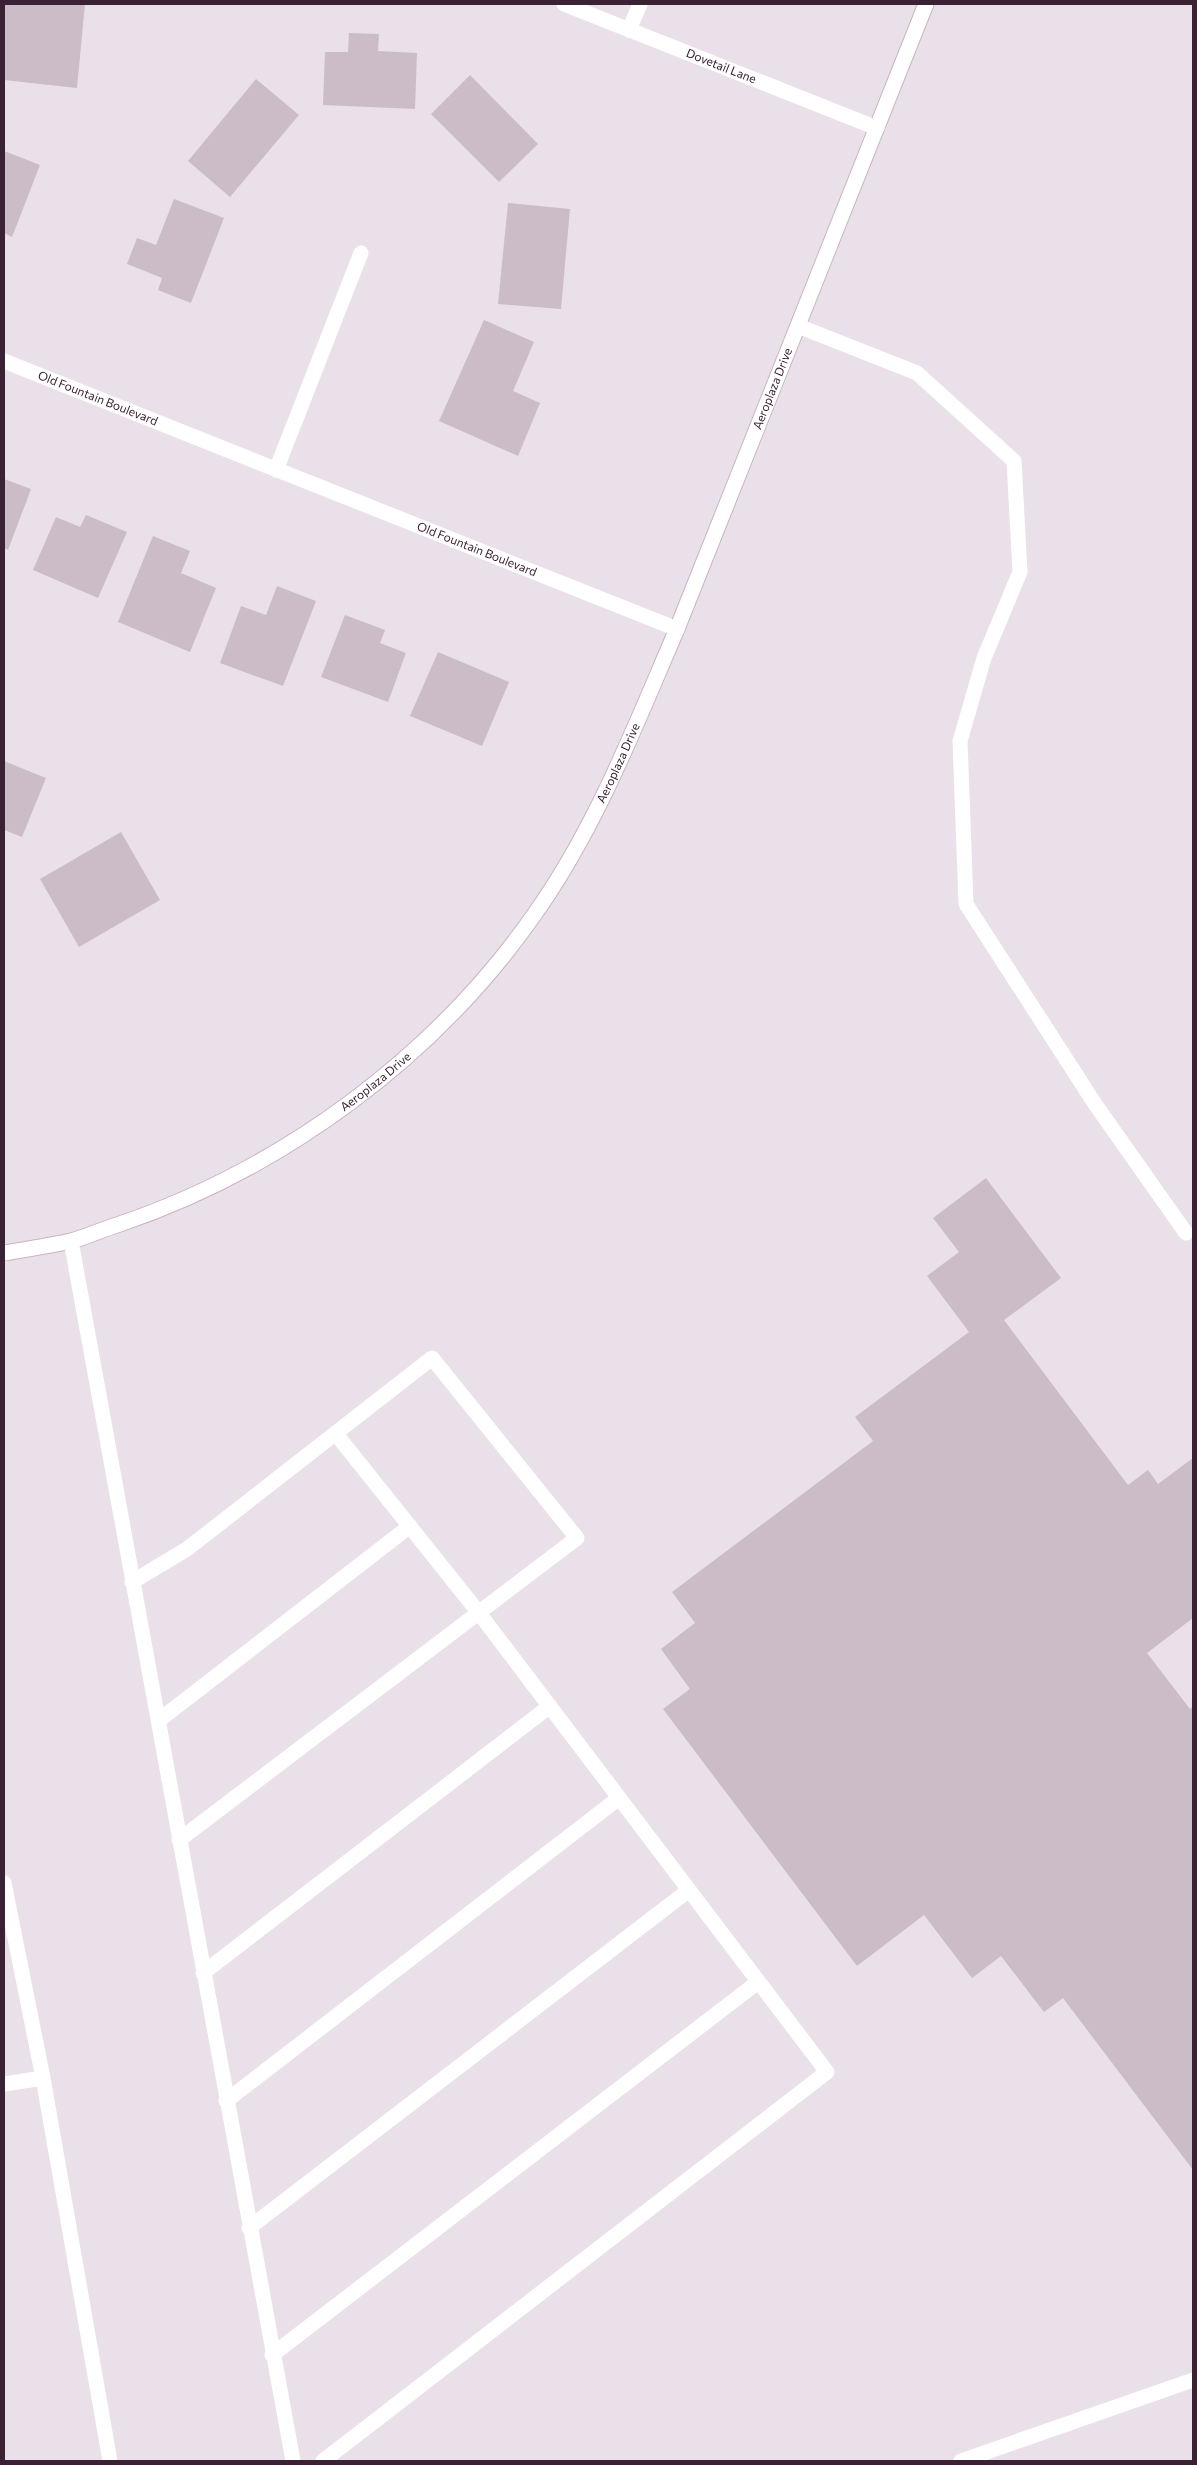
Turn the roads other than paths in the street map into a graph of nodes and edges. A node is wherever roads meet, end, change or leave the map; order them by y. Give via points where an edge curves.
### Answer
1 (564, 4) edge
2 (640, 4) edge
3 (926, 4) edge
4 (629, 30) junction
5 (877, 128) junction
6 (361, 253) dead end
7 (798, 326) junction
8 (4, 361) edge
9 (276, 470) junction
10 (677, 628) junction
11 (1186, 1233) dead end
12 (71, 1241) junction
13 (4, 1253) edge
14 (336, 1434) junction
15 (410, 1526) junction
16 (132, 1582) junction
17 (479, 1613) junction
18 (550, 1706) junction
19 (158, 1721) junction
20 (619, 1798) junction
21 (179, 1840) junction
22 (4, 1884) edge
23 (689, 1890) junction
24 (203, 1973) junction
25 (758, 1982) junction
26 (43, 2078) junction
27 (4, 2084) edge
28 (226, 2101) junction
29 (249, 2228) junction
30 (272, 2355) junction
31 (1193, 2380) edge
32 (110, 2461) edge
33 (293, 2461) edge
34 (323, 2461) edge
35 (961, 2461) edge

1 - 4 street, Dovetail Lane
2 - 4 street
3 - 5 street, Aeroplaza Drive
4 - 5 street, Dovetail Lane
5 - 7 street, Aeroplaza Drive
6 - 9 street
7 - 10 street, Aeroplaza Drive
7 - 11 street via 918,372 1014,461 1020,572 984,658 960,740 966,904 1095,1104
8 - 9 street, Old Fountain Boulevard
9 - 10 street, Old Fountain Boulevard
10 - 12 street, Aeroplaza Drive via 634,730 578,844 534,915 476,988 414,1049 355,1100 291,1144 227,1181 144,1216
12 - 13 street, Aeroplaza Drive
12 - 16 street
14 - 15 street
14 - 16 street via 187,1550
14 - 17 street via 432,1358 577,1538
15 - 17 street
15 - 19 street
16 - 19 street
17 - 18 street
17 - 21 street
18 - 20 street
18 - 24 street
19 - 21 street
20 - 23 street
20 - 28 street
21 - 24 street
22 - 26 street
23 - 25 street
23 - 29 street
24 - 28 street
25 - 30 street
25 - 34 street via 827,2072
26 - 27 street
26 - 32 street
28 - 29 street
29 - 30 street
30 - 33 street
31 - 35 street

